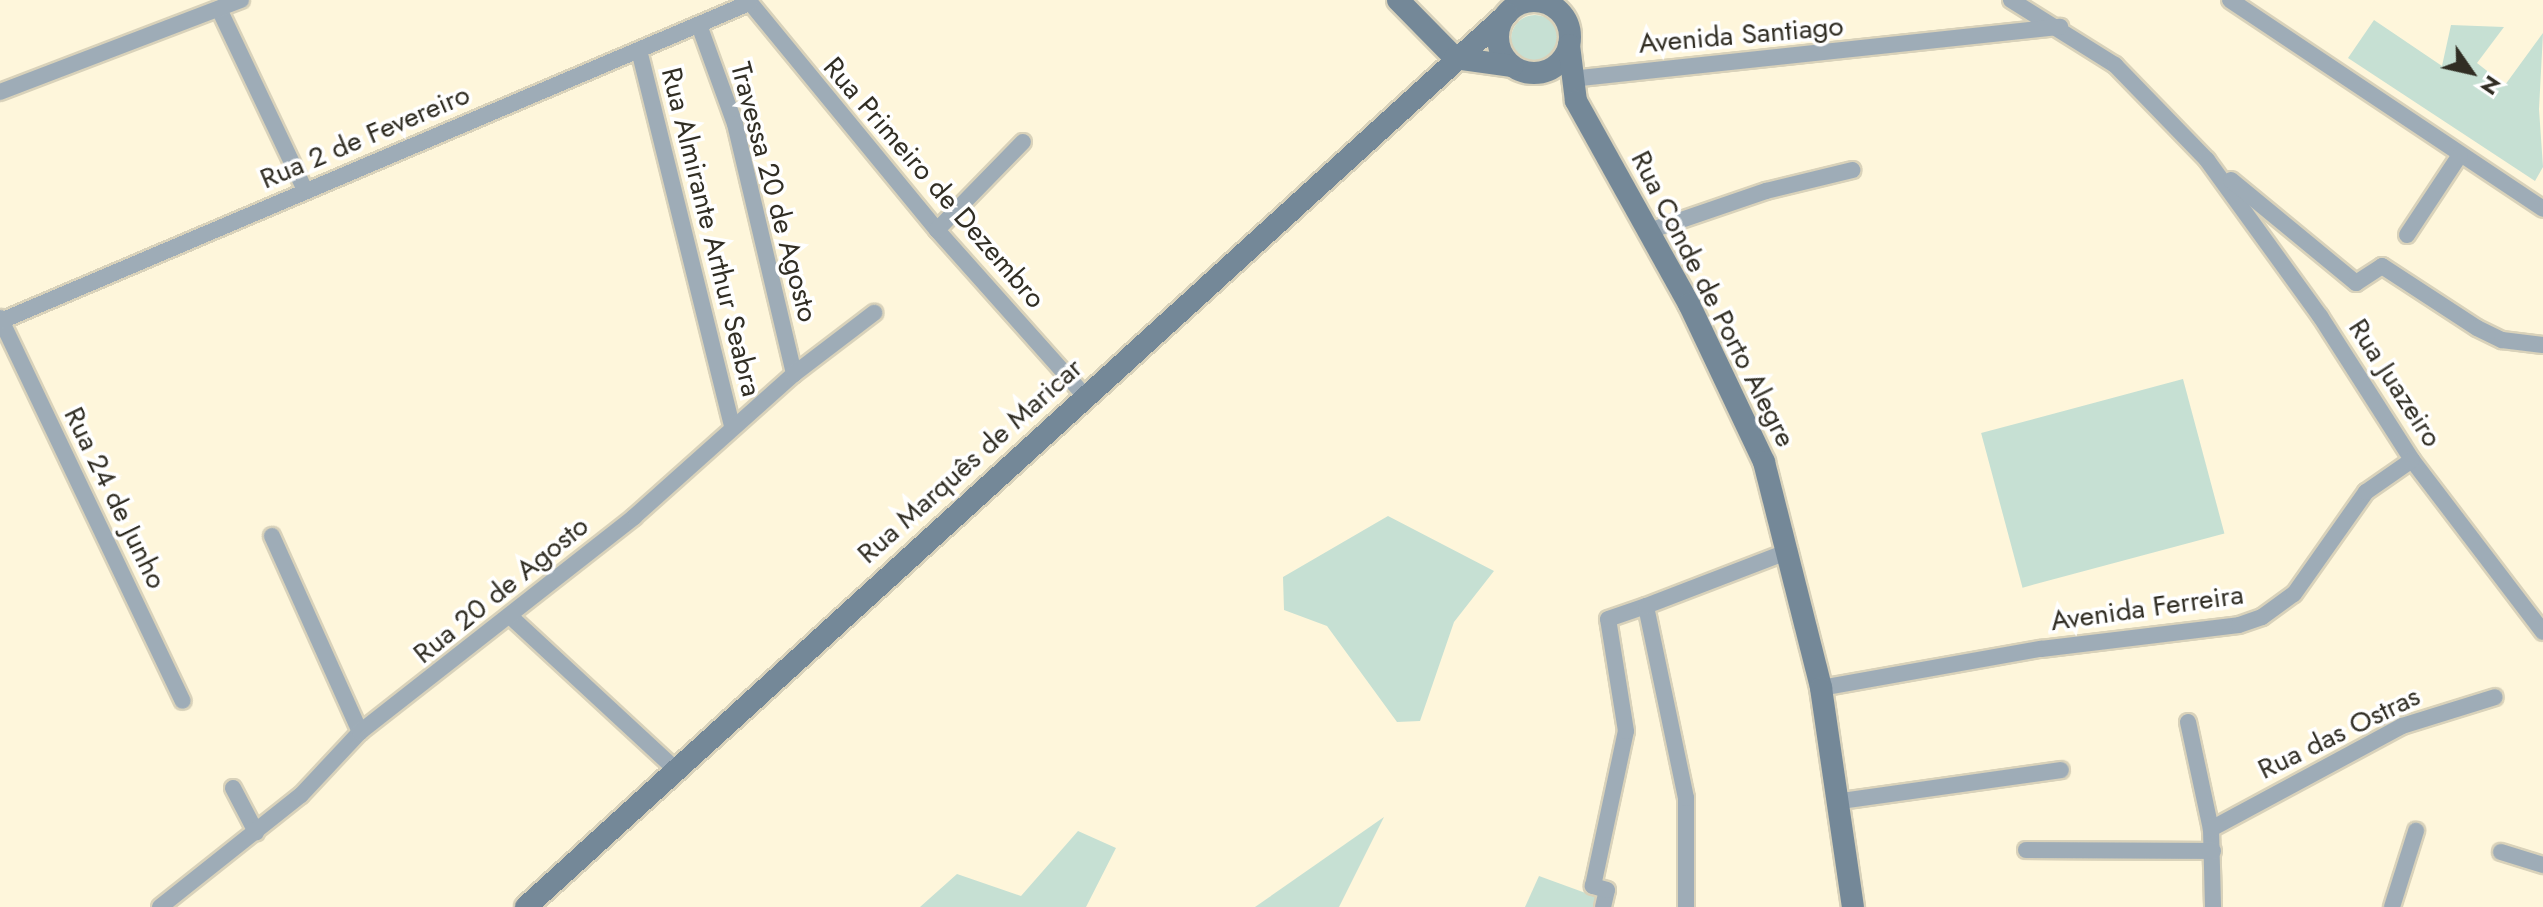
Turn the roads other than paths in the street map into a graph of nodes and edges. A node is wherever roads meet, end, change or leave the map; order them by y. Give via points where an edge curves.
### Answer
1 (241, 0) edge
2 (1398, 0) edge
3 (1573, 0) edge
4 (2011, 0) edge
5 (2230, 0) edge
6 (748, 2) edge
7 (1514, 7) edge
8 (219, 9) junction
9 (699, 25) junction
10 (2060, 27) junction
11 (1569, 41) junction
12 (639, 50) junction
13 (1455, 58) junction
14 (1515, 68) junction
15 (1573, 90) junction
16 (0, 92) edge
17 (1023, 142) dead end
18 (2460, 155) junction
19 (2207, 160) junction
20 (1853, 170) dead end
21 (305, 190) junction
22 (2543, 209) edge
23 (937, 230) junction
24 (1649, 231) junction
25 (2407, 235) dead end
26 (874, 313) dead end
27 (1, 320) edge
28 (2543, 345) edge
29 (794, 374) junction
30 (1085, 396) junction
31 (732, 427) junction
32 (2412, 460) junction
33 (272, 536) dead end
34 (1789, 551) junction
35 (1646, 606) junction
36 (511, 617) junction
37 (2543, 632) edge
38 (1821, 688) junction
39 (2495, 697) dead end
40 (183, 701) dead end
41 (2188, 722) dead end
42 (360, 732) junction
43 (676, 770) junction
44 (2061, 770) dead end
45 (233, 788) dead end
46 (1841, 801) junction
47 (2211, 829) junction
48 (2416, 831) dead end
49 (256, 832) junction
50 (2026, 850) dead end
51 (2213, 851) junction
52 (2501, 852) dead end
53 (2543, 865) edge
54 (160, 907) edge
55 (526, 907) edge
56 (1603, 907) edge
57 (1686, 907) edge
58 (1853, 907) edge
59 (2213, 907) edge
60 (2392, 907) edge

1 - 8 street
2 - 13 main road
3 - 11 main road, Rua Conde de Porto Alegre
4 - 10 street, Rua Juazeiro
5 - 18 street
6 - 9 street, Rua 2 de Fevereiro
6 - 23 street, Rua Primeiro de Dezembro
7 - 11 main road via 1534,1 1555,8
7 - 13 main road, Rua Marquês de Maricar
7 - 14 main road via 1498,41
8 - 16 street
8 - 21 street
9 - 12 street, Rua 2 de Fevereiro
9 - 29 street, Travessa 20 de Agosto via 735,124
10 - 15 street, Avenida Santiago
10 - 19 street, Rua Juazeiro via 2115,65
11 - 14 main road via 1549,70
11 - 15 main road, Rua Conde de Porto Alegre
12 - 21 street, Rua 2 de Fevereiro
12 - 31 street, Rua Almirante Arthur Seabra
13 - 14 main road
13 - 30 main road, Rua Marquês de Maricar
14 - 15 main road
15 - 24 main road, Rua Conde de Porto Alegre
17 - 23 street
18 - 22 street
18 - 25 street
19 - 28 street, Rua Juazeiro via 2356,283 2382,266 2477,328 2502,340
19 - 32 street, Rua Juazeiro via 2320,316
20 - 24 street via 1766,191
21 - 27 street, Rua 2 de Fevereiro
23 - 30 street, Rua Primeiro de Dezembro
24 - 34 main road, Rua Conde de Porto Alegre via 1764,462
26 - 29 street, Rua 20 de Agosto
27 - 40 street, Rua 24 de Junho
29 - 31 street, Rua 20 de Agosto
30 - 43 main road, Rua Marquês de Maricar
31 - 36 street, Rua 20 de Agosto
32 - 37 street, Rua Juazeiro
32 - 38 street, Avenida Ferreira via 2366,492 2294,594 2262,617 2239,625 2041,649
33 - 42 street
34 - 35 street
34 - 38 main road, Rua Conde de Porto Alegre
35 - 56 street via 1608,619 1626,731 1593,886 1607,890
35 - 57 street via 1685,786
36 - 42 street, Rua 20 de Agosto
36 - 43 street
38 - 46 main road, Rua Conde de Porto Alegre
39 - 47 street, Rua das Ostras via 2402,726
41 - 47 street
42 - 49 street, Rua 20 de Agosto via 301,795
43 - 55 main road, Rua Marquês de Maricar
44 - 46 street
45 - 49 street
46 - 58 main road, Rua Conde de Porto Alegre
47 - 51 street
48 - 60 street
49 - 54 street, Rua 20 de Agosto
50 - 51 street
51 - 59 street
52 - 53 street

